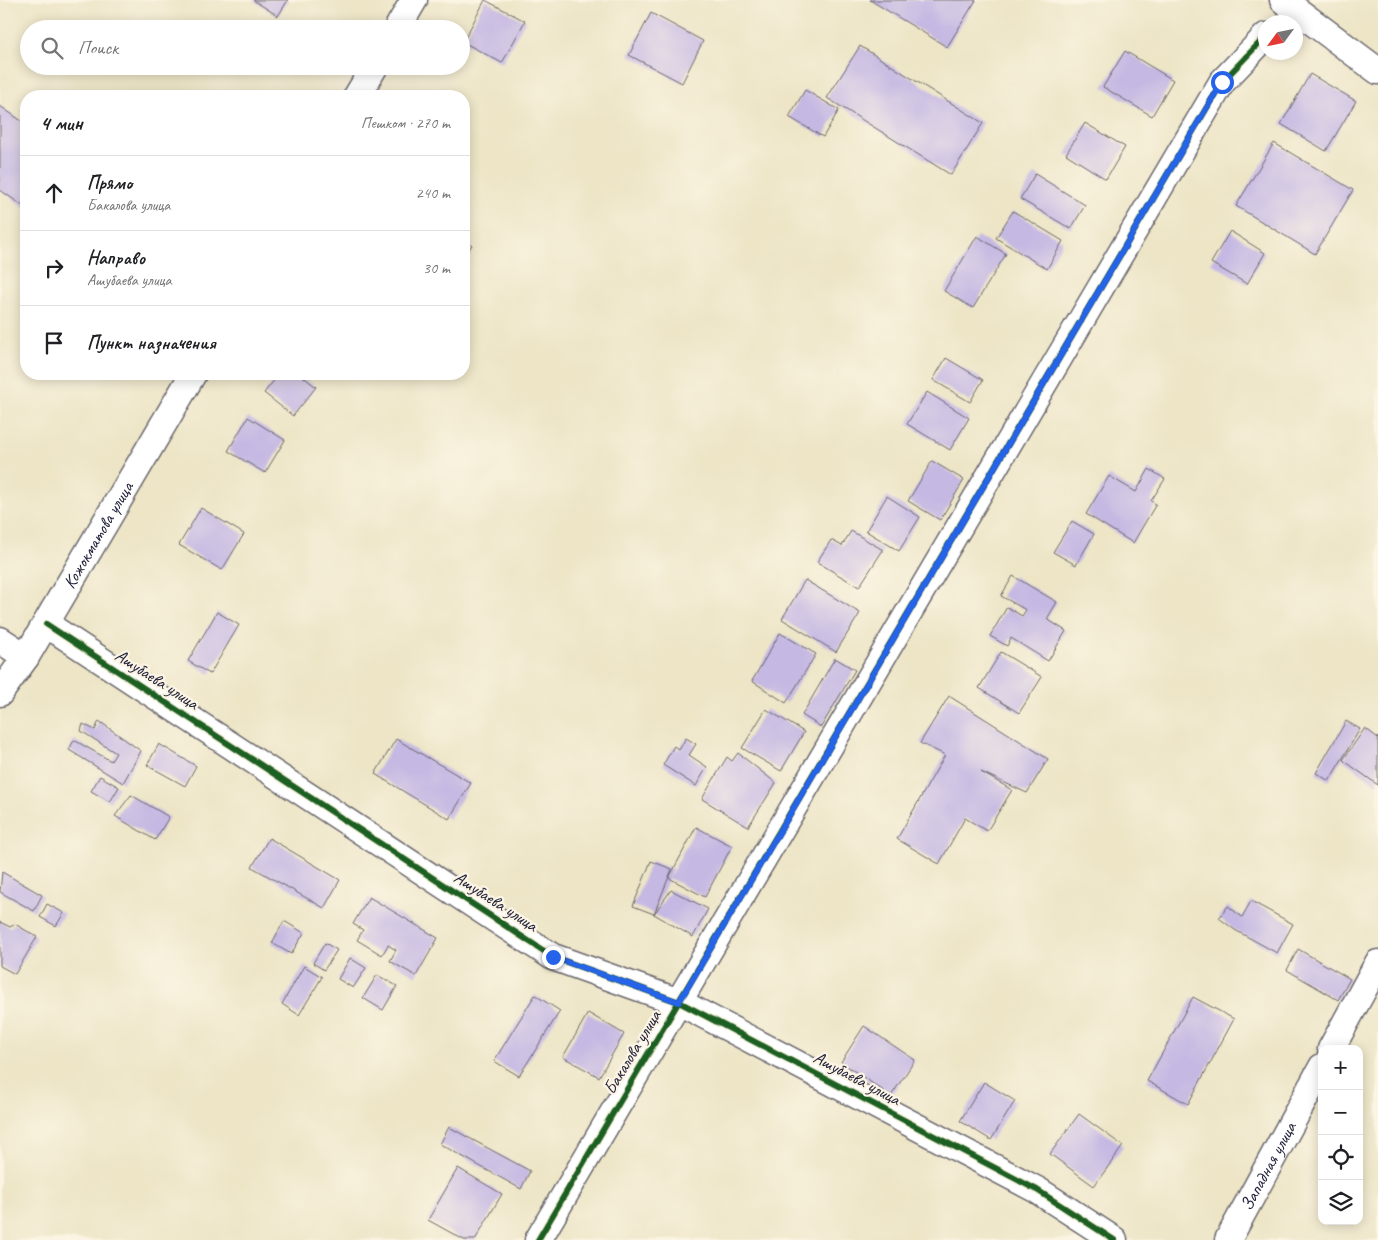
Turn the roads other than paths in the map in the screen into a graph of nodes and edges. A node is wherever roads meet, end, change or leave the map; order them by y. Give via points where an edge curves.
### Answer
1 (414, 0) edge
2 (1288, 7) edge
3 (402, 20) edge
4 (1258, 44) edge
5 (1378, 71) edge
6 (370, 75) edge
7 (361, 90) edge
8 (189, 380) edge
9 (46, 624) junction
10 (0, 640) edge
11 (26, 657) junction
12 (0, 693) edge
13 (1378, 963) edge
14 (679, 1002) junction
15 (1333, 1045) edge
16 (1318, 1073) edge
17 (538, 1240) edge
18 (1114, 1240) edge
19 (1228, 1240) edge

1 - 3 street
2 - 5 street
4 - 14 street, Бакалова улица via 1222,82
6 - 7 street
8 - 9 street, Кожокматова улица
9 - 11 street, Кожокматова улица
9 - 14 street, Ашубаева улица via 553,957
10 - 11 street
11 - 12 street, Кожокматова улица
13 - 15 street
14 - 17 street, Бакалова улица
14 - 18 street, Ашубаева улица via 1036,1190
16 - 19 street, Западная улица

